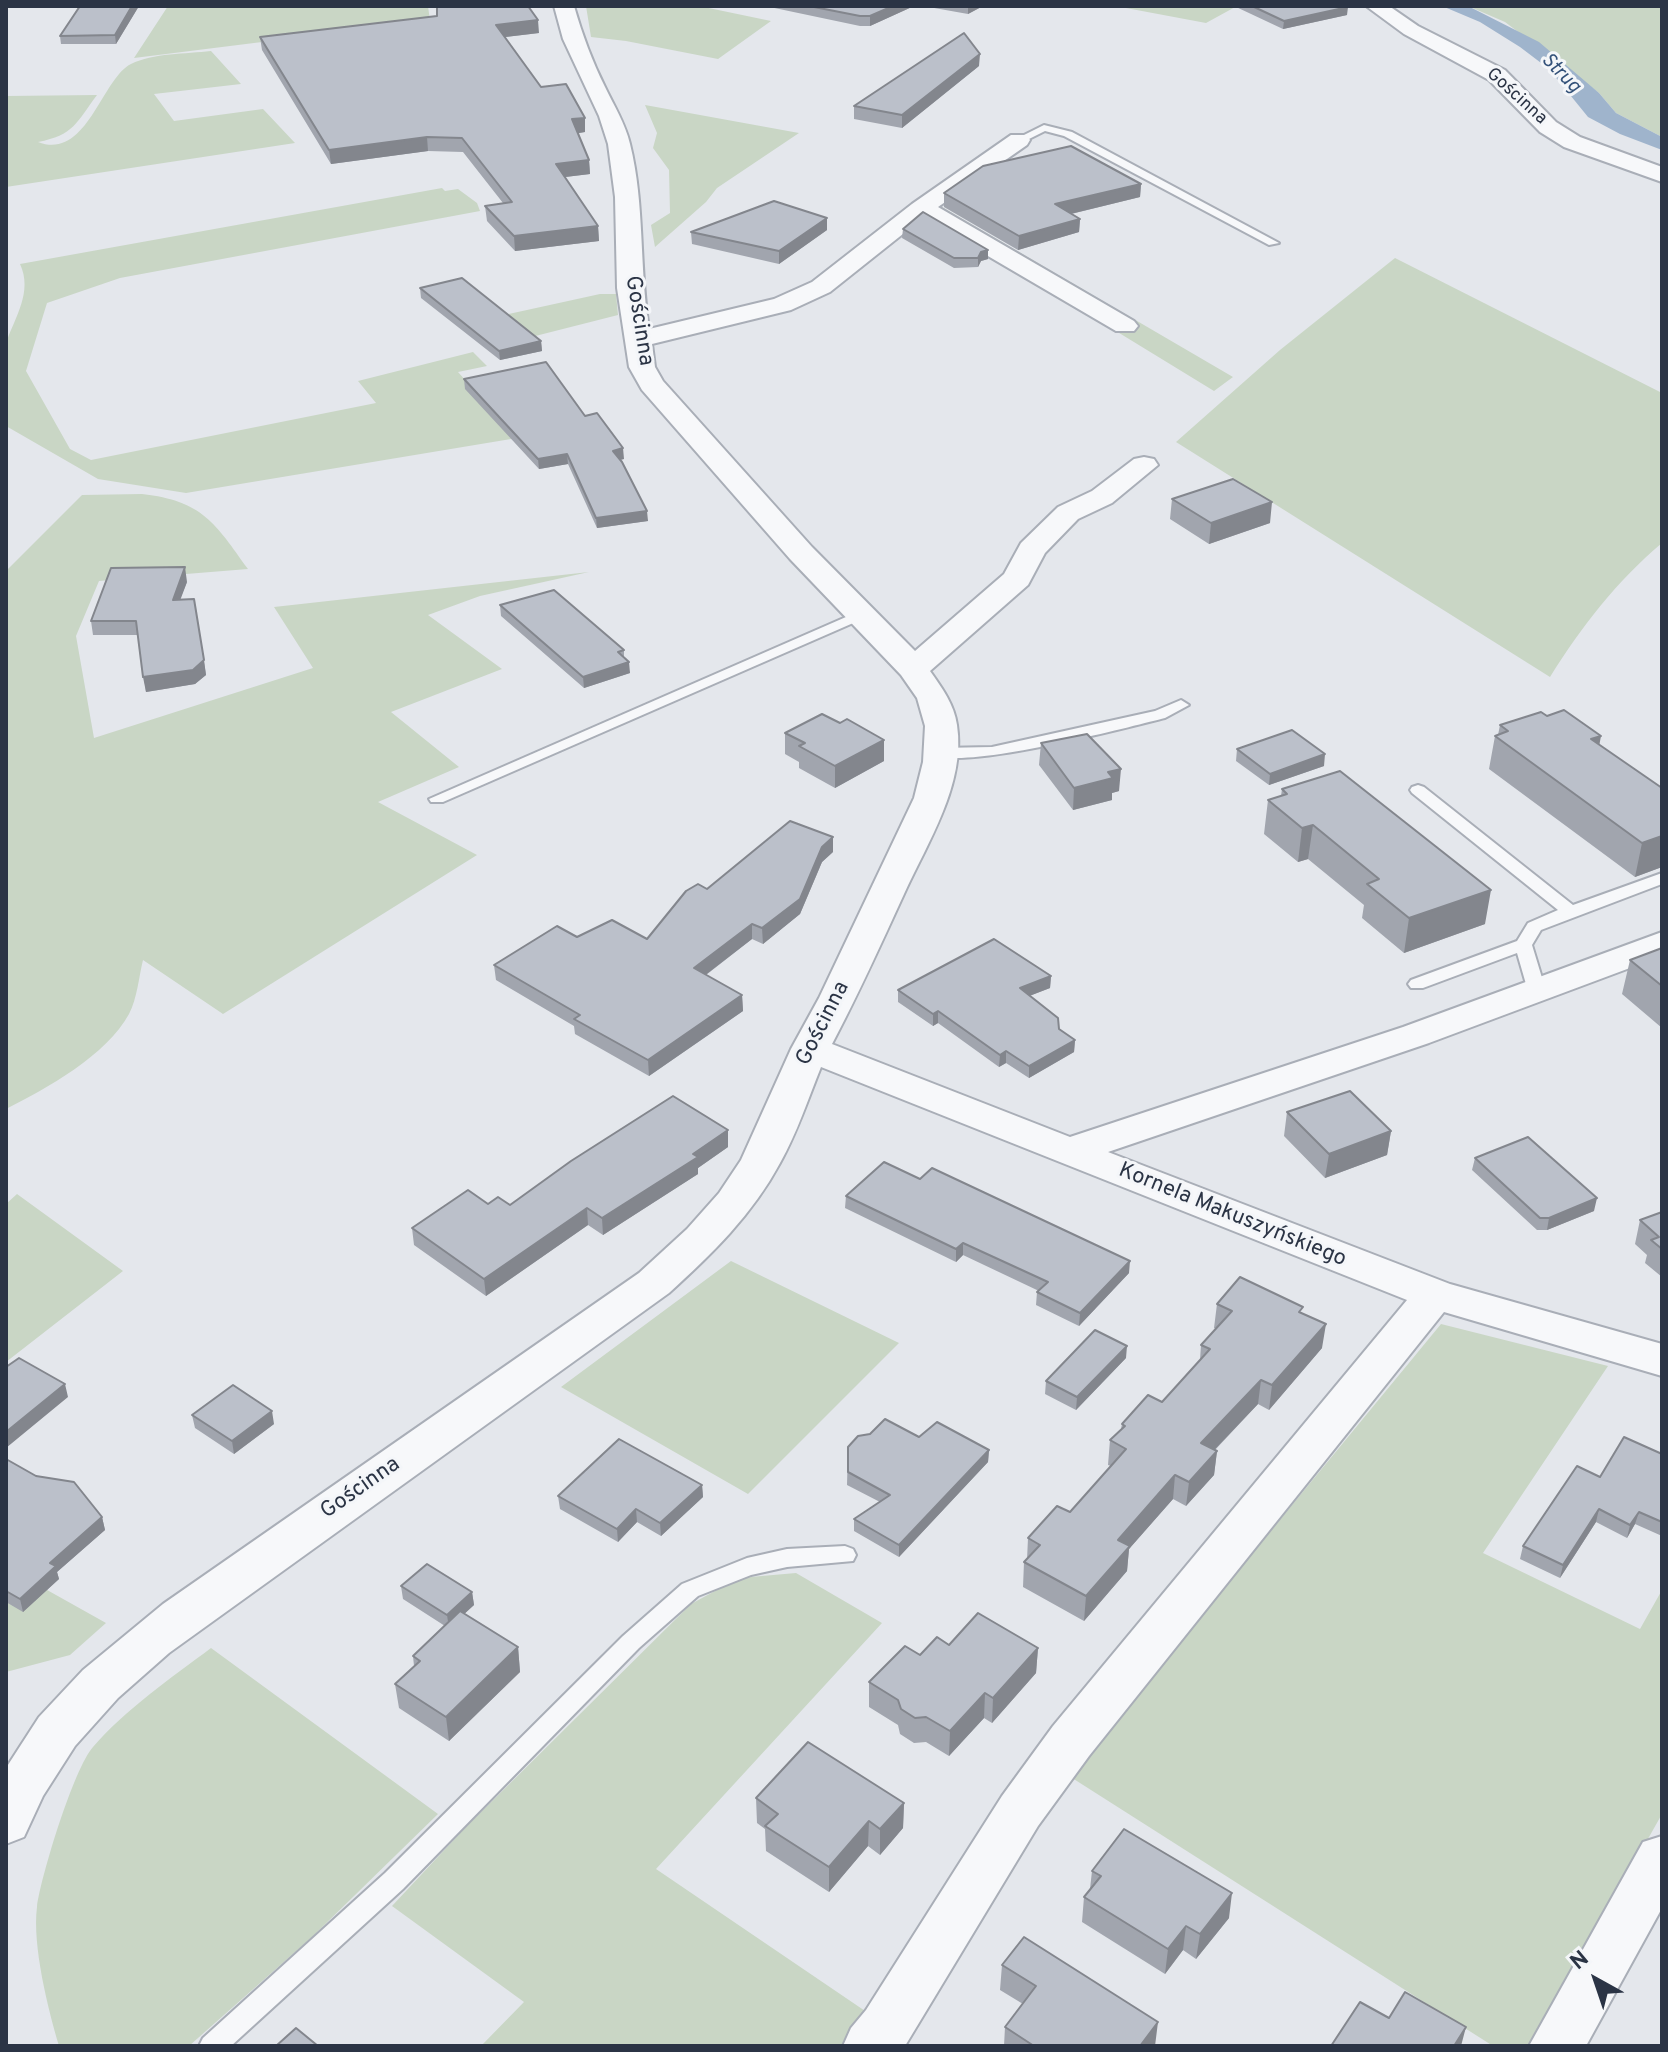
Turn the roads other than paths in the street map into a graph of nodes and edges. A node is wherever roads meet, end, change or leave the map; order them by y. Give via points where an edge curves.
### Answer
1 (564, 6) edge
2 (1376, 6) edge
3 (1019, 140) joint
4 (1662, 175) edge
5 (920, 209) junction
6 (1273, 243) dead end
7 (1125, 326) dead end
8 (638, 339) junction
9 (1144, 465) dead end
10 (862, 614) junction
11 (913, 669) junction
12 (1181, 705) dead end
13 (940, 753) junction
14 (1418, 790) dead end
15 (437, 799) dead end
16 (1662, 878) edge
17 (1570, 911) junction
18 (1662, 943) edge
19 (1523, 945) junction
20 (1417, 984) dead end
21 (1537, 991) junction
22 (810, 1049) junction
23 (1068, 1152) junction
24 (1435, 1294) junction
25 (1662, 1360) edge
26 (845, 1555) dead end
27 (6, 1822) edge
28 (1662, 1858) edge
29 (212, 2046) edge
30 (871, 2046) edge
31 (1557, 2046) edge

1 - 8 street, Gościnna via 619,144
2 - 4 street, Gościnna via 1497,75 1548,127 1572,142
3 - 5 street
3 - 6 lane via 1044,128 1068,134
5 - 7 street
5 - 8 street via 821,287 782,305
8 - 10 street, Gościnna via 651,384
9 - 11 street via 1102,497 1068,513 1032,549 1017,579
10 - 11 street, Gościnna
10 - 15 lane
11 - 13 street, Gościnna via 933,698 941,726
12 - 13 lane via 1160,715 992,752
13 - 22 street, Gościnna via 931,798
14 - 17 lane
16 - 17 lane
17 - 19 lane via 1534,927
18 - 21 street
19 - 20 lane
19 - 21 lane
21 - 23 street
22 - 23 street, Kornela Makuszyńskiego
22 - 27 street, Gościnna via 761,1162 702,1239 654,1283 180,1617 112,1671 56,1730
23 - 24 street, Kornela Makuszyńskiego
24 - 25 street, Kornela Makuszyńskiego
24 - 30 street via 1071,1741 1020,1811
26 - 29 lane via 787,1558 747,1567 690,1590 631,1642 394,1881
28 - 31 street

